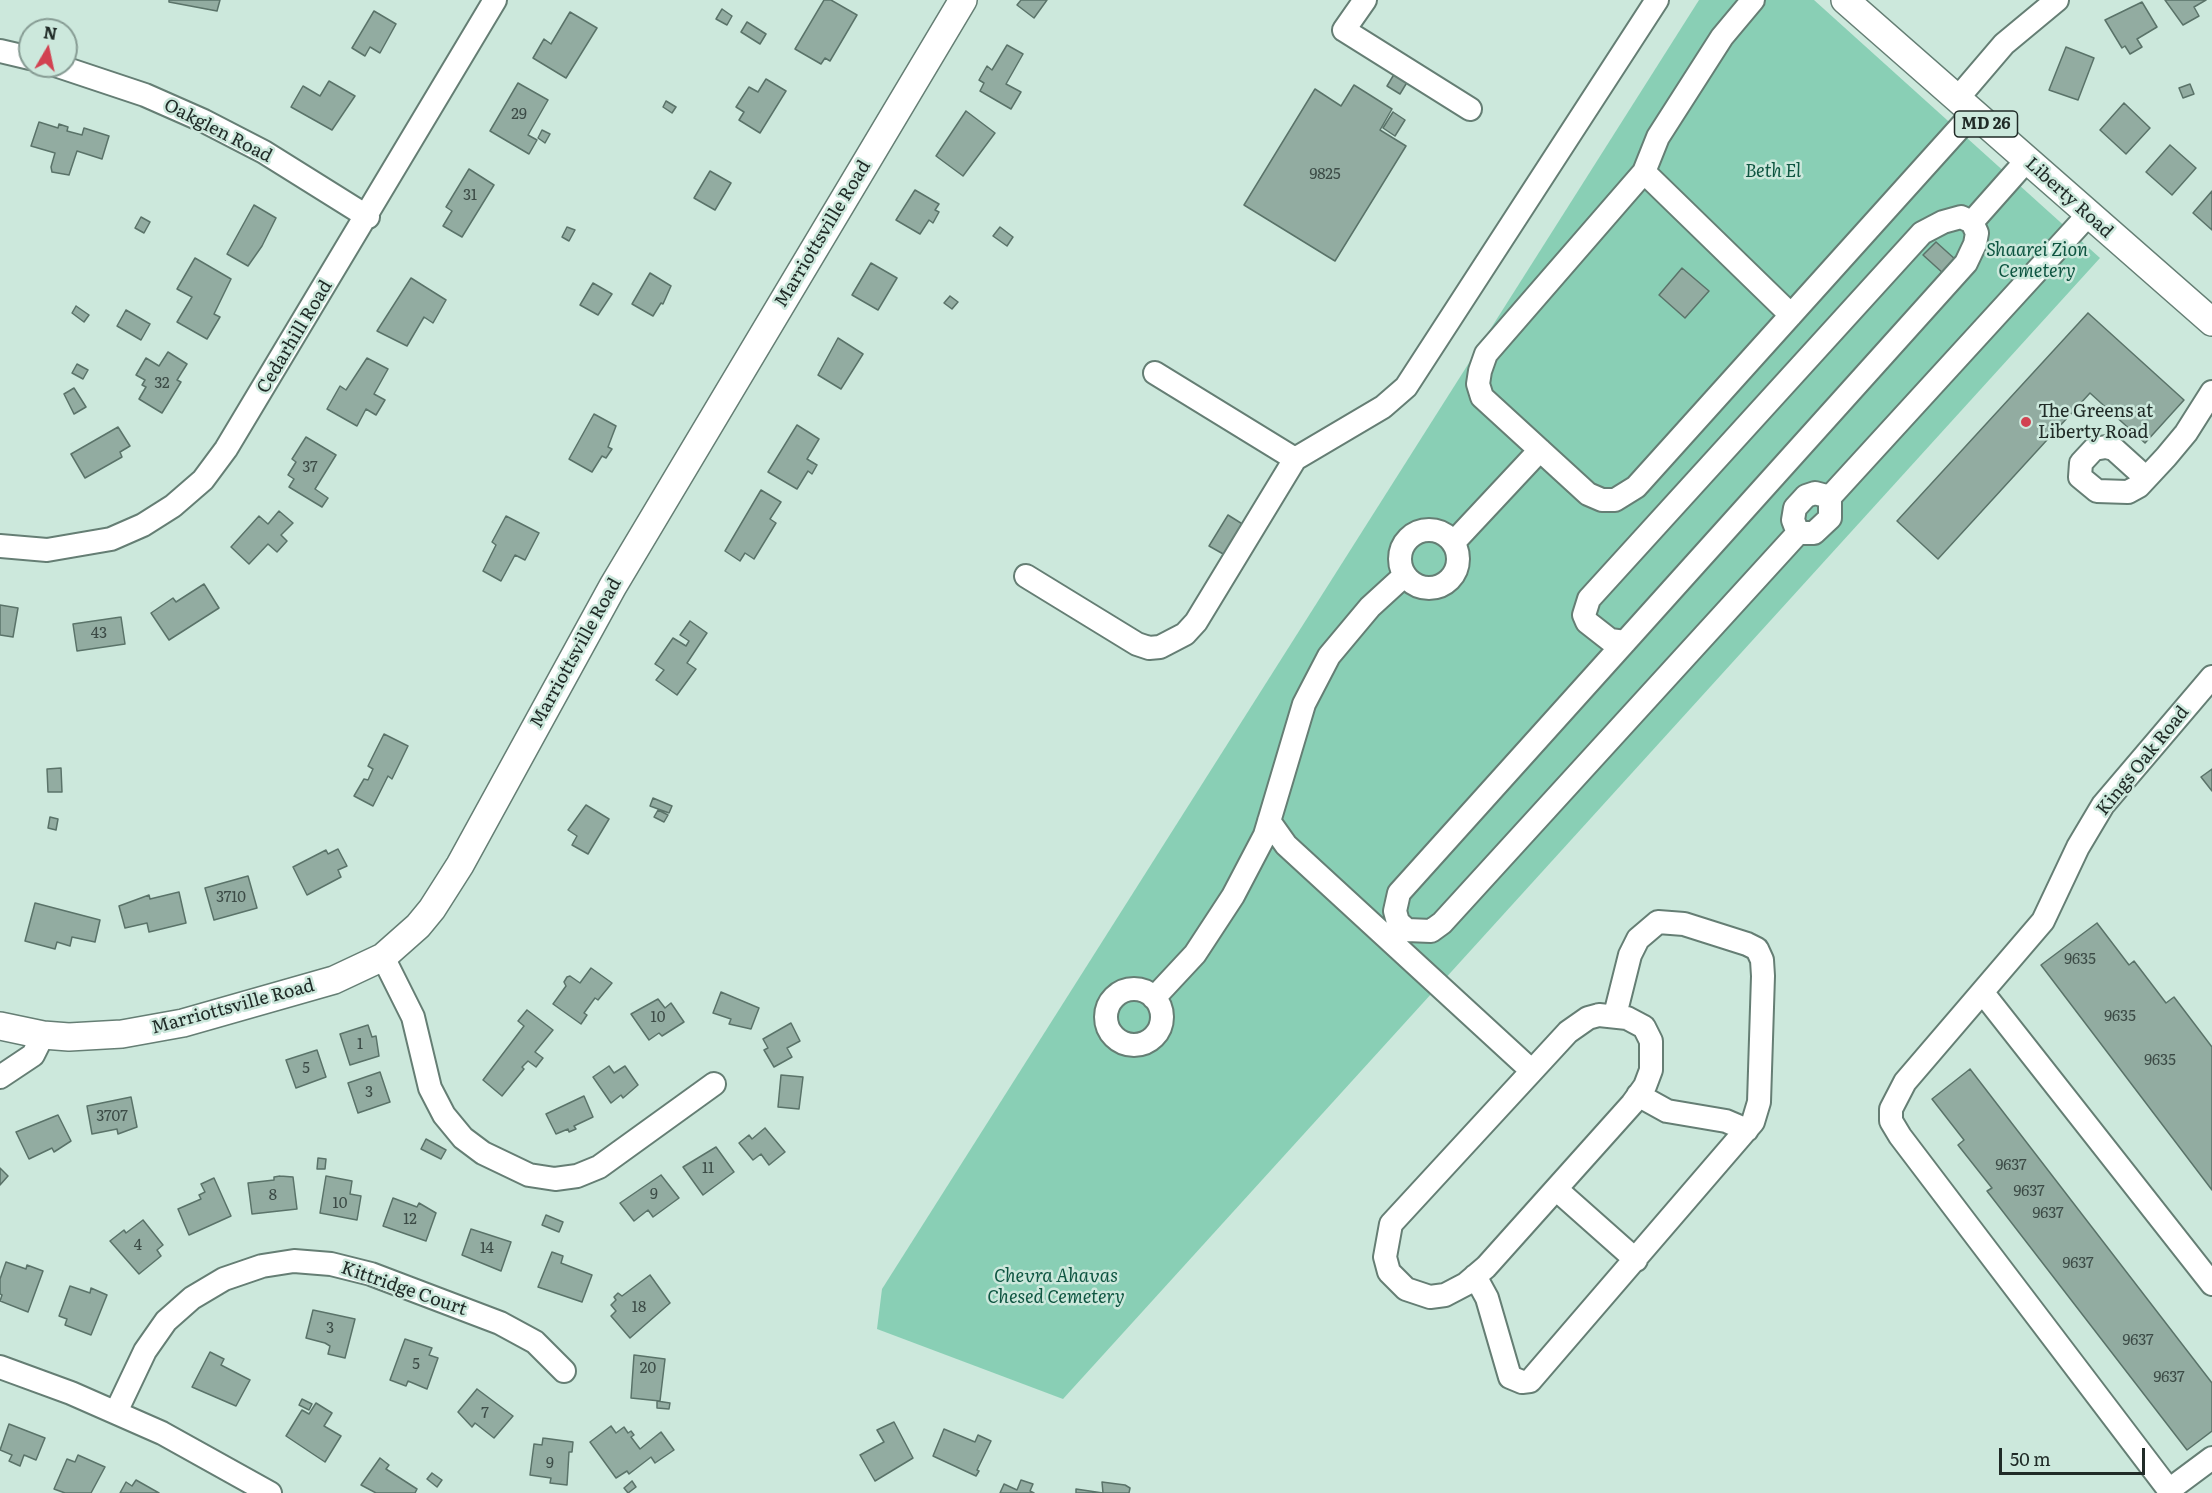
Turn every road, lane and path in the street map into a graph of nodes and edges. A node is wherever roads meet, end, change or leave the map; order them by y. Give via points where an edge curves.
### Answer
1 (495, 0) edge
2 (963, 0) edge
3 (1365, 0) edge
4 (1657, 0) edge
5 (1753, 0) edge
6 (1845, 0) edge
7 (2057, 0) edge
8 (0, 51) edge
9 (18, 55) edge
10 (78, 73) edge
11 (1965, 106) junction
12 (1470, 109) dead end
13 (2026, 160) junction
14 (1644, 171) junction
15 (2088, 214) junction
16 (368, 217) junction
17 (1972, 222) junction
18 (1791, 315) junction
19 (2212, 322) edge
20 (1155, 373) dead end
21 (2212, 393) edge
22 (1540, 450) junction
23 (1295, 459) junction
24 (2145, 477) dead end
25 (1830, 497) junction
26 (1798, 532) junction
27 (1453, 543) junction
28 (0, 546) edge
29 (1405, 575) junction
30 (1026, 576) dead end
31 (1625, 642) junction
32 (2212, 677) edge
33 (1269, 821) junction
34 (1395, 932) junction
35 (383, 957) junction
36 (1983, 993) junction
37 (1154, 998) dead end
38 (1615, 1015) junction
39 (0, 1026) edge
40 (43, 1035) junction
41 (1532, 1071) junction
42 (0, 1077) edge
43 (714, 1084) dead end
44 (1638, 1095) junction
45 (1747, 1130) junction
46 (1556, 1189) junction
47 (1636, 1260) junction
48 (1476, 1276) junction
49 (2212, 1284) edge
50 (0, 1367) edge
51 (564, 1371) dead end
52 (116, 1412) junction
53 (2212, 1458) edge
54 (270, 1493) edge

1 - 16 street, Cedarhill Road
2 - 35 main road, Marriottsville Road via 613,586 449,883 418,926
3 - 12 street via 1344,30
4 - 23 street via 1406,387 1383,407
5 - 14 street via 1722,37 1658,137
6 - 11 main road, Liberty Road / MD 26
7 - 11 street via 2004,44
8 - 9 street
10 - 16 street, Oakglen Road via 145,95 204,121 264,152
11 - 13 main road, Liberty Road / MD 26
11 - 18 street
13 - 15 main road, Liberty Road / MD 26
13 - 17 street
14 - 18 street
14 - 22 street via 1486,354 1478,384 1482,397
15 - 19 main road, Liberty Road / MD 26
15 - 25 street
16 - 28 street, Cedarhill Road via 226,449 203,480 143,525 111,539 47,550
17 - 31 street via 1977,233 1966,263
17 - 31 street via 1960,217 1922,233 1588,599 1584,615 1587,622 1610,640
18 - 22 street via 1625,496 1602,500 1588,494
20 - 23 street
21 - 24 street via 2186,433
22 - 27 street
23 - 30 street via 1196,622 1172,642 1149,648 1137,644
25 - 26 street via 1830,518 1815,533
25 - 26 street via 1815,493 1795,508
26 - 34 street via 1442,923 1431,931
27 - 29 street via 1439,532 1429,530 1411,537 1400,555
27 - 29 street via 1458,564 1448,582 1429,588 1419,586
29 - 33 street via 1348,630 1314,683
31 - 34 street via 1399,893
32 - 36 street, Kings Oak Road via 2103,806 2078,847 2043,921
33 - 34 street via 1286,845
33 - 37 street via 1233,896 1195,954
34 - 41 street
35 - 40 main road, Marriottsville Road via 301,992 183,1023 93,1036
35 - 43 street via 413,1017 430,1088 444,1115 463,1138 483,1153 529,1175 555,1179 599,1167
36 - 49 street
36 - 53 street, Kings Oak Road via 1905,1082 1894,1099 1891,1121 2169,1490
38 - 41 street via 1587,1018 1568,1032
38 - 44 street via 1644,1027 1651,1041 1651,1070
38 - 45 street via 1630,955 1638,939 1658,922 1684,924 1757,949 1763,976 1759,1102
39 - 40 main road, Marriottsville Road
40 - 42 street via 33,1056
41 - 48 street via 1402,1211 1391,1224 1386,1239 1389,1272 1418,1295 1445,1295
44 - 45 street via 1666,1111 1726,1121
44 - 46 street
45 - 47 street
46 - 47 street
46 - 48 street
47 - 48 street via 1534,1378 1522,1382 1510,1377 1487,1298
50 - 52 street
51 - 52 street, Kittridge Court via 535,1342 500,1323 371,1274 332,1264 294,1261 262,1266 224,1279 192,1298 155,1336
52 - 54 street via 206,1455

